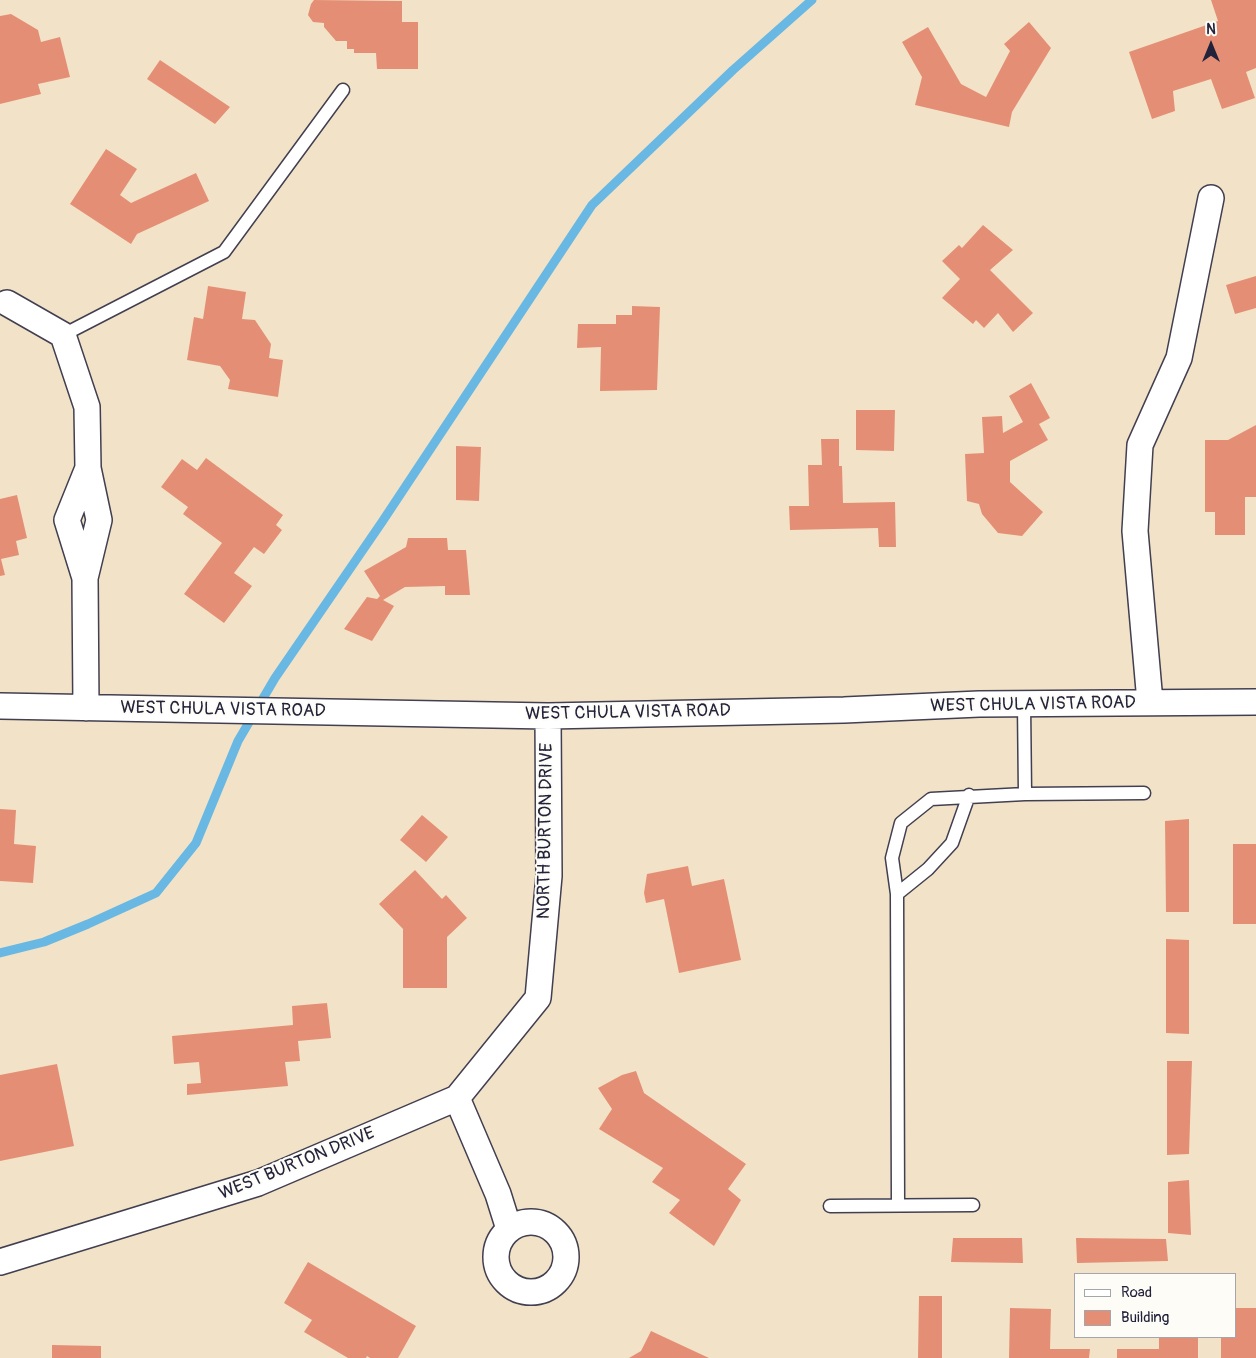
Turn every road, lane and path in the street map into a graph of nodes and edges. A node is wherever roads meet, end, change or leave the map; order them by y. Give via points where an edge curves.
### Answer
1 (343, 90) dead end
2 (1211, 198) dead end
3 (7, 303) dead end
4 (63, 335) junction
5 (1150, 702) junction
6 (1256, 702) edge
7 (1024, 704) junction
8 (0, 706) edge
9 (86, 708) junction
10 (548, 716) junction
11 (1144, 793) dead end
12 (1025, 794) junction
13 (969, 795) junction
14 (898, 894) junction
15 (458, 1098) junction
16 (898, 1205) junction
17 (973, 1205) dead end
18 (830, 1206) dead end
19 (509, 1228) dead end
20 (0, 1262) edge

1 - 4 lane via 224,252
2 - 5 street via 1179,358 1140,446 1135,530
3 - 4 street
4 - 9 street via 87,407 88,468 68,520 85,578
5 - 6 street, WEST CHULA VISTA ROAD
5 - 7 street, WEST CHULA VISTA ROAD
7 - 10 street, WEST CHULA VISTA ROAD
7 - 12 lane
8 - 9 street, WEST CHULA VISTA ROAD
9 - 10 street, WEST CHULA VISTA ROAD
10 - 15 street, NORTH BURTON DRIVE via 549,876 538,998
11 - 12 lane
12 - 13 lane
13 - 14 lane via 952,843
13 - 14 lane via 931,799 901,823 892,858
14 - 16 lane
15 - 19 street
15 - 20 street, WEST BURTON DRIVE via 258,1184
16 - 17 lane
16 - 18 lane

